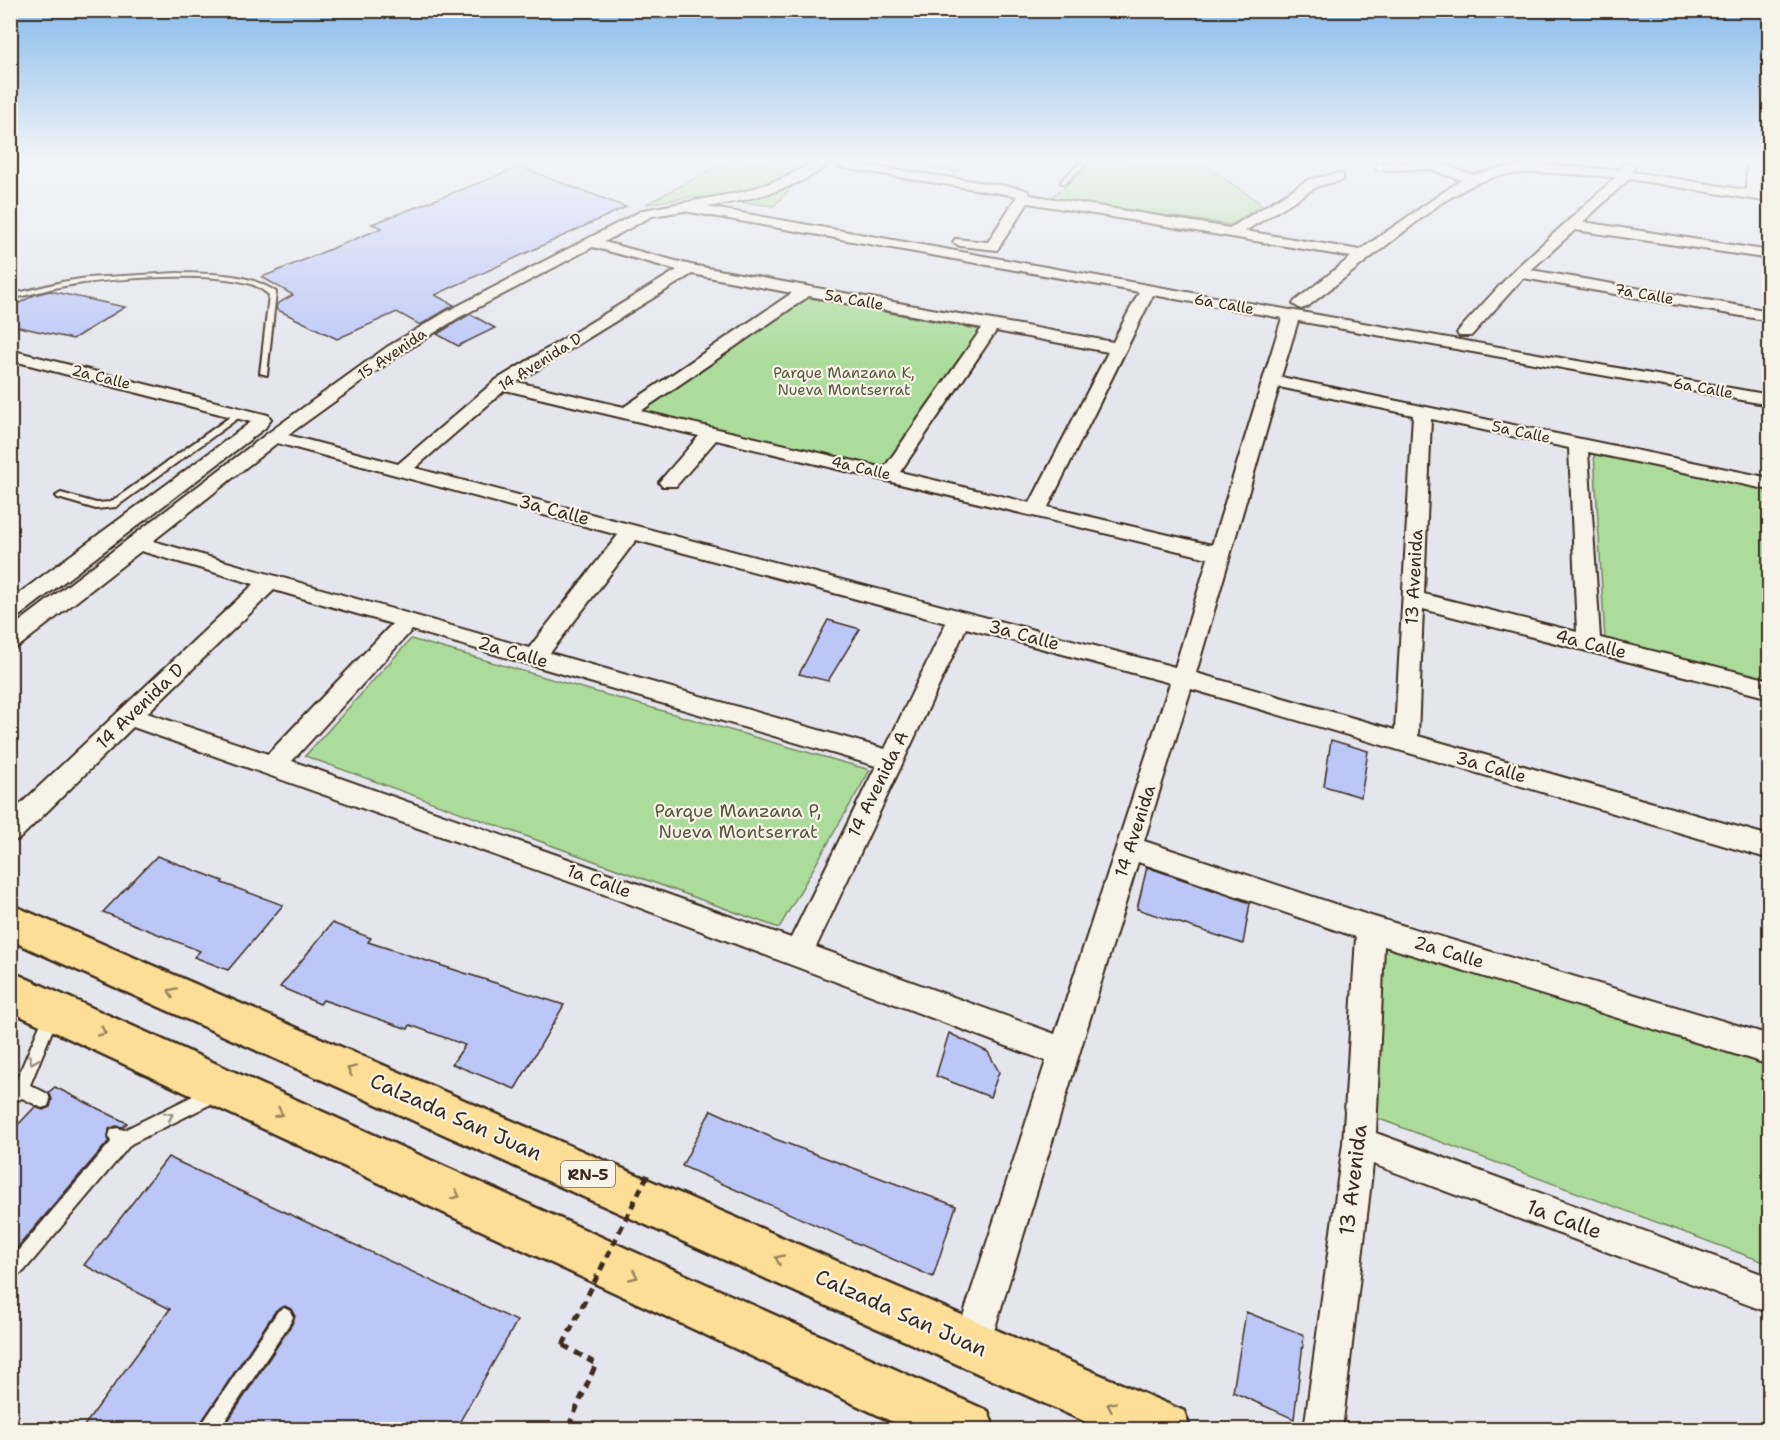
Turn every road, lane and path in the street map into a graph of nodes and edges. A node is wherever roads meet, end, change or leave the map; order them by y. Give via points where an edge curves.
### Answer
1 (620, 228) edge
2 (803, 228) edge
3 (888, 228) edge
4 (1003, 228) edge
5 (1210, 228) edge
6 (1239, 228) edge
7 (1400, 228) edge
8 (1568, 228) edge
9 (1593, 228) edge
10 (1233, 232) junction
11 (593, 243) junction
12 (1009, 250) dead end
13 (1360, 254) junction
14 (1770, 255) edge
15 (690, 269) junction
16 (1519, 273) junction
17 (1148, 290) junction
18 (805, 291) junction
19 (10, 297) edge
20 (1296, 310) junction
21 (1770, 316) edge
22 (992, 325) junction
23 (1465, 333) junction
24 (1116, 348) junction
25 (10, 355) edge
26 (264, 374) dead end
27 (1272, 380) junction
28 (502, 384) junction
29 (1770, 387) edge
30 (1770, 400) edge
31 (1422, 411) junction
32 (241, 412) junction
33 (627, 413) junction
34 (712, 433) junction
35 (274, 437) junction
36 (1578, 444) junction
37 (402, 470) junction
38 (889, 475) junction
39 (669, 482) dead end
40 (1770, 483) edge
41 (61, 496) dead end
42 (1036, 510) junction
43 (632, 531) junction
44 (138, 543) junction
45 (1220, 554) junction
46 (270, 581) junction
47 (1413, 599) junction
48 (10, 612) edge
49 (960, 618) junction
50 (408, 621) junction
51 (10, 641) edge
52 (1589, 644) junction
53 (534, 658) junction
54 (1183, 678) junction
55 (1770, 689) edge
56 (130, 717) junction
57 (1406, 743) junction
58 (889, 760) junction
59 (274, 764) junction
60 (10, 831) edge
61 (1130, 848) junction
62 (1770, 848) edge
63 (10, 921) edge
64 (1371, 928) junction
65 (799, 952) junction
66 (10, 990) edge
67 (53, 1010) junction
68 (1770, 1050) edge
69 (1064, 1053) junction
70 (224, 1088) junction
71 (16, 1092) edge
72 (42, 1100) dead end
73 (1359, 1143) junction
74 (648, 1174) dead end
75 (10, 1271) edge
76 (1770, 1295) edge
77 (284, 1317) dead end
78 (972, 1344) junction
79 (207, 1430) edge
80 (567, 1430) edge
81 (969, 1430) edge
82 (1165, 1430) edge
83 (1323, 1430) edge

1 - 11 street, 15 Avenida
2 - 17 street, 6a Calle
3 - 4 street via 990,247
5 - 10 street
6 - 10 street
7 - 13 street
8 - 16 street
9 - 14 street
10 - 13 street
11 - 15 street, 5a Calle
11 - 35 street, 15 Avenida via 442,321 393,351
12 - 20 street, 6a Calle
13 - 20 street
15 - 18 street, 5a Calle
15 - 28 street, 14 Avenida D
16 - 21 street, 7a Calle
16 - 23 street
17 - 20 street, 6a Calle
17 - 24 street
18 - 22 street, 5a Calle
18 - 33 street
19 - 26 lane via 67,283 123,276 192,275 265,285 273,294
20 - 23 street, 6a Calle
20 - 27 street, 14 Avenida
20 - 30 street, 6a Calle
22 - 24 street, 5a Calle
22 - 38 street
23 - 29 street, 6a Calle
24 - 42 street
25 - 32 street, 2a Calle
27 - 31 street, 5a Calle
27 - 45 street, 14 Avenida
28 - 33 street, 4a Calle
28 - 37 street, 14 Avenida D
31 - 36 street, 5a Calle
31 - 47 street, 13 Avenida
32 - 41 lane via 112,505 96,506
32 - 48 street, 2a Calle via 261,417 259,424
33 - 34 street, 4a Calle
34 - 38 street, 4a Calle
34 - 39 street
35 - 37 street, 3a Calle
35 - 44 street, 15 Avenida
36 - 40 street, 5a Calle
36 - 52 street
37 - 43 street, 3a Calle
38 - 42 street, 4a Calle
42 - 45 street, 4a Calle
43 - 49 street, 3a Calle
43 - 53 street
44 - 46 street, 2a Calle
44 - 51 street, 15 Avenida
45 - 54 street, 14 Avenida
46 - 50 street, 2a Calle
46 - 56 street, 14 Avenida D
47 - 52 street, 4a Calle
47 - 57 street, 13 Avenida
49 - 54 street, 3a Calle
49 - 58 street, 14 Avenida A
50 - 53 street, 2a Calle
50 - 59 street
52 - 55 street, 4a Calle
53 - 58 street, 2a Calle
54 - 57 street, 3a Calle
54 - 61 street, 14 Avenida
56 - 59 street, 1a Calle
56 - 60 street, 14 Avenida D
57 - 62 street, 3a Calle
58 - 65 street, 14 Avenida A
59 - 65 street, 1a Calle
61 - 64 street, 2a Calle
61 - 69 street, 14 Avenida
78 -> 63 main road, Calzada San Juan / RN-5
64 - 68 street, 2a Calle
64 - 73 street, 13 Avenida
65 - 69 street, 1a Calle
66 - 67 main road
67 -> 70 main road
67 -> 71 lane
69 - 78 street, 14 Avenida
75 -> 70 lane via 121,1137
70 -> 81 main road
71 - 72 lane
73 - 76 street, 1a Calle
73 - 83 street, 13 Avenida
74 - 80 path, bridge via 563,1345 596,1364
77 - 79 lane
82 -> 78 main road, Calzada San Juan / RN-5

